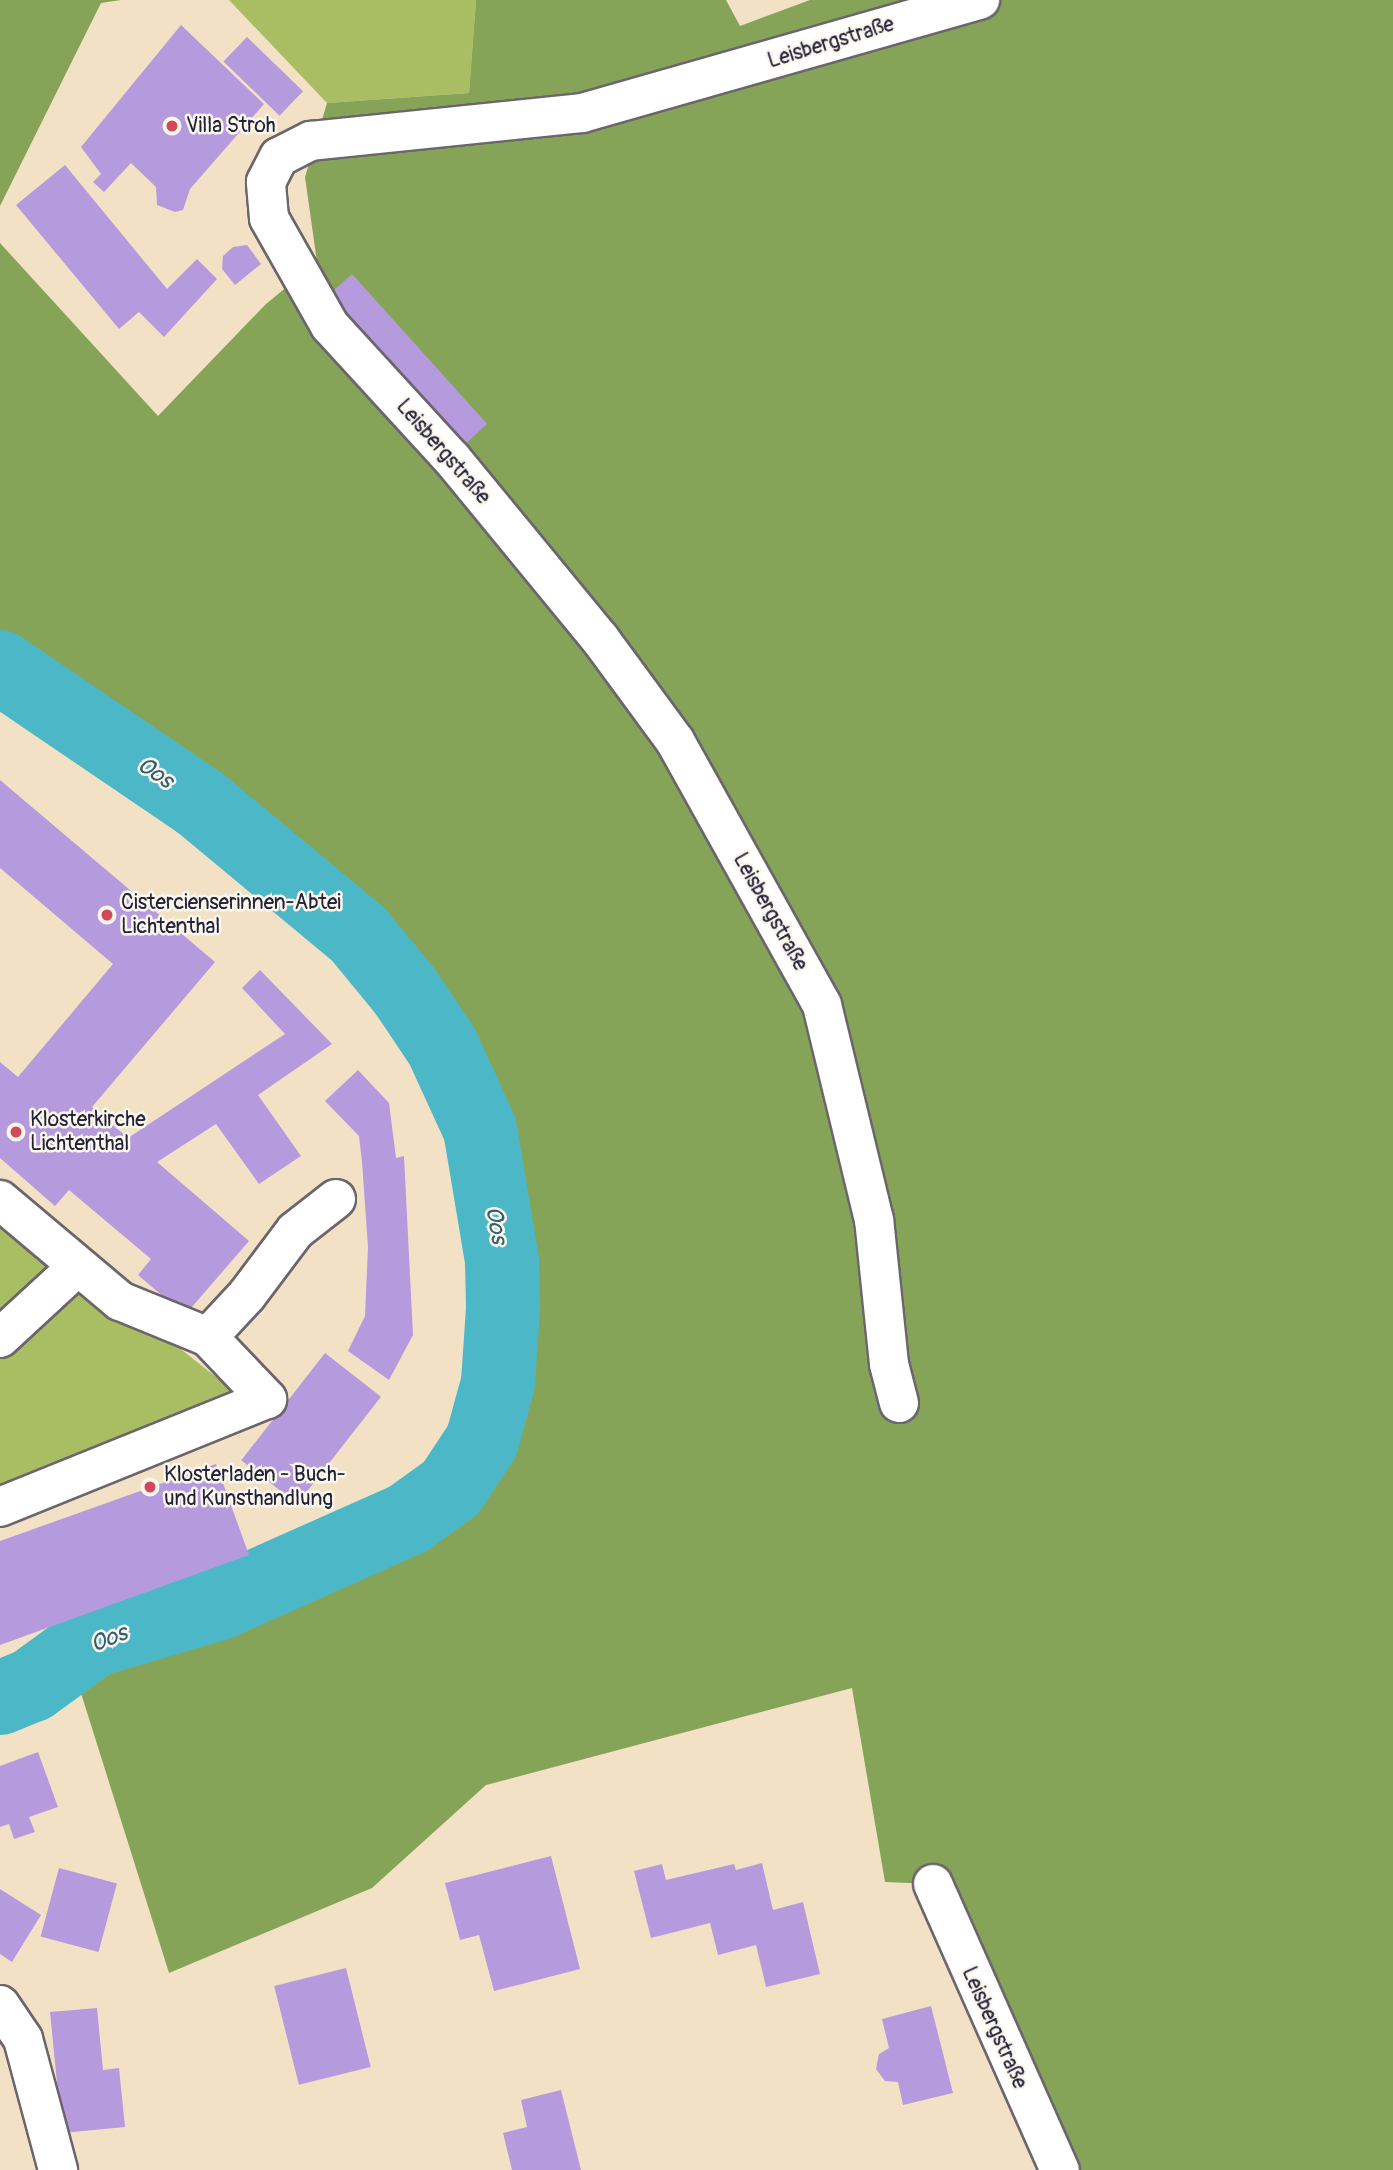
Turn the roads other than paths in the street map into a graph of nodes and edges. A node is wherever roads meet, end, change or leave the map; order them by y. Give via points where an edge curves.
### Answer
1 (980, 0) edge
2 (336, 1199) dead end
3 (0, 1200) edge
4 (78, 1266) junction
5 (208, 1337) junction
6 (0, 1338) edge
7 (899, 1403) dead end
8 (0, 1507) edge
9 (933, 1884) dead end
10 (0, 2005) edge
11 (58, 2170) edge
12 (1060, 2170) edge

1 - 7 street, Leisbergstraße via 582,113 311,141 279,157 266,182 269,218 330,326 452,459 600,639 675,741 821,1005 874,1220 889,1364
2 - 5 street via 295,1231 247,1295
3 - 4 street
4 - 5 street via 120,1301
4 - 6 street
5 - 8 street via 267,1399
9 - 12 street, Leisbergstraße
10 - 11 street via 23,2039

